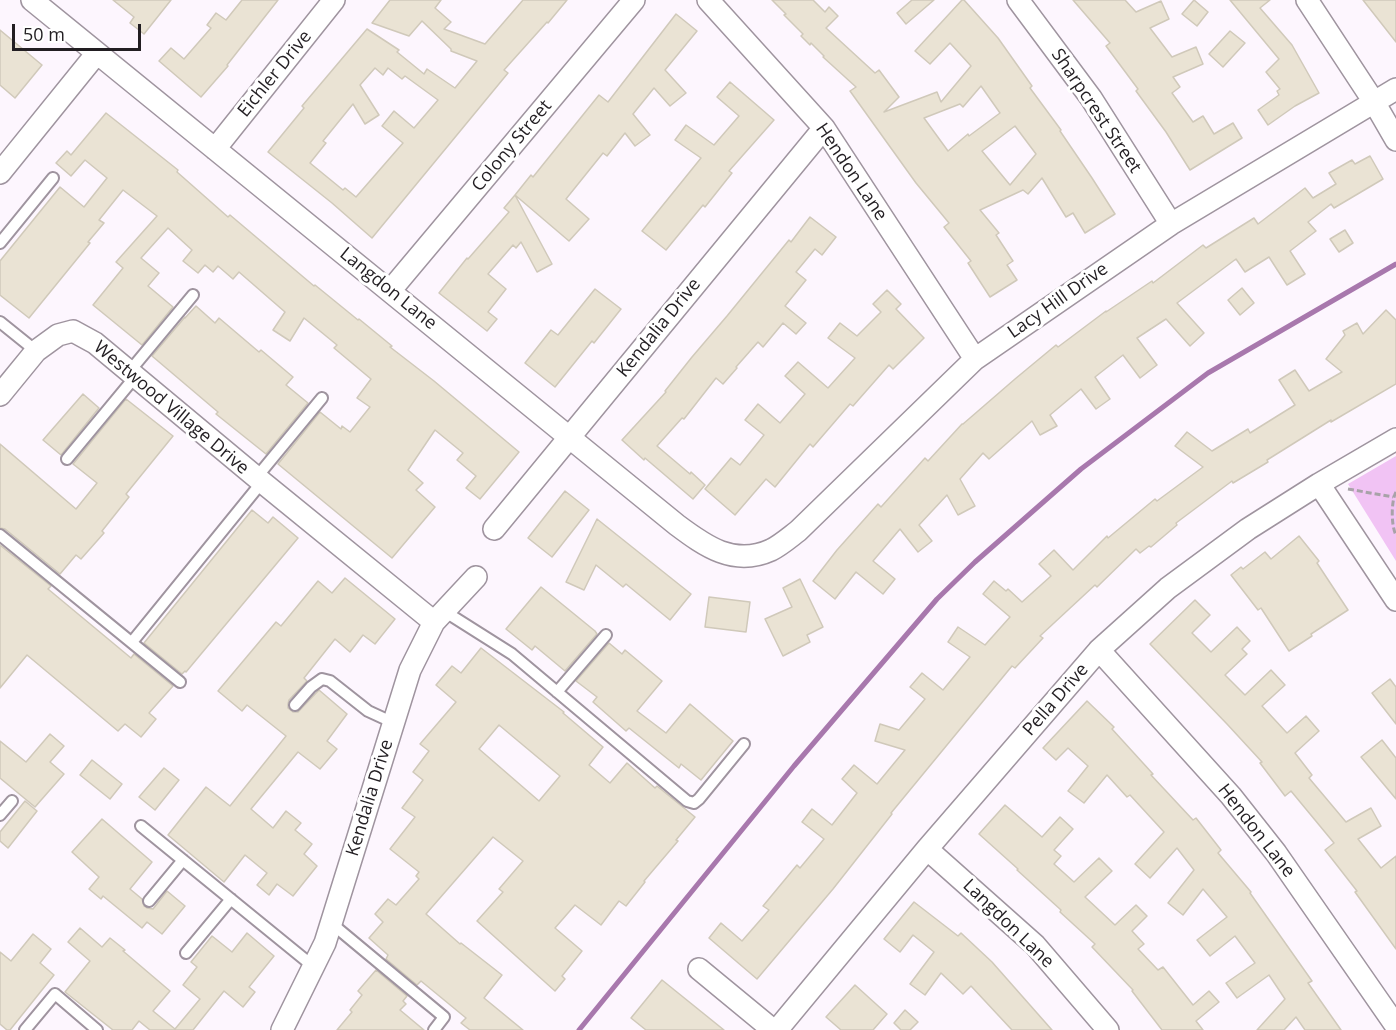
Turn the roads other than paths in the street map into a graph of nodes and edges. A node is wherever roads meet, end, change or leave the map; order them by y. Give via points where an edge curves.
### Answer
1 (32, 0) edge
2 (334, 0) edge
3 (634, 0) edge
4 (708, 0) edge
5 (1018, 0) edge
6 (1307, 0) edge
7 (97, 53) junction
8 (1396, 89) edge
9 (1374, 102) junction
10 (824, 128) junction
11 (1396, 140) edge
12 (214, 149) junction
13 (0, 173) edge
14 (53, 178) dead end
15 (1171, 224) junction
16 (0, 243) edge
17 (390, 291) junction
18 (193, 295) dead end
19 (0, 322) edge
20 (36, 351) junction
21 (975, 359) junction
22 (132, 375) junction
23 (0, 395) edge
24 (322, 398) dead end
25 (569, 437) junction
26 (1396, 439) edge
27 (67, 459) dead end
28 (259, 480) junction
29 (1319, 484) junction
30 (494, 529) dead end
31 (0, 535) edge
32 (754, 555) joint
33 (476, 577) dead end
34 (1396, 600) edge
35 (439, 617) junction
36 (606, 635) dead end
37 (132, 642) junction
38 (1099, 650) junction
39 (180, 682) dead end
40 (557, 692) junction
41 (295, 705) dead end
42 (394, 723) junction
43 (744, 744) dead end
44 (12, 801) dead end
45 (0, 815) edge
46 (141, 826) dead end
47 (927, 849) junction
48 (183, 860) junction
49 (231, 899) junction
50 (149, 901) dead end
51 (331, 923) junction
52 (186, 953) dead end
53 (314, 967) junction
54 (699, 969) dead end
55 (1396, 1026) edge
56 (25, 1030) edge
57 (97, 1030) edge
58 (282, 1030) edge
59 (434, 1030) edge
60 (775, 1030) edge
61 (1108, 1030) edge

1 - 7 street, Langdon Lane
2 - 12 street, Eichler Drive
3 - 17 street, Colony Street
4 - 10 street, Hendon Lane
5 - 15 street, Sharpcrest Street via 1091,98
6 - 9 street
7 - 12 street, Langdon Lane
7 - 13 street
8 - 9 street, Lacy Hill Drive
9 - 11 street
9 - 15 street, Lacy Hill Drive
10 - 21 street, Hendon Lane
10 - 25 street, Kendalia Drive
12 - 17 street, Langdon Lane
14 - 16 lane
15 - 21 street, Lacy Hill Drive
17 - 25 street, Langdon Lane
18 - 22 lane
19 - 20 lane
20 - 22 street, Westwood Village Drive via 58,335 73,331 95,343
20 - 23 street, Westwood Village Drive
21 - 32 street, Lacy Hill Drive via 798,531 772,550
22 - 27 lane
22 - 28 street, Westwood Village Drive
24 - 28 lane
25 - 30 street, Kendalia Drive
25 - 32 street, Langdon Lane via 699,542 720,552
26 - 29 street, Pella Drive
28 - 35 street, Westwood Village Drive
28 - 37 lane, Westwood Village Drive
29 - 34 street
29 - 38 street, Pella Drive via 1248,529 1168,588
31 - 37 lane
33 - 35 street, Kendalia Drive
35 - 40 lane via 513,654
35 - 42 street, Kendalia Drive via 410,670
36 - 40 lane
37 - 39 lane
38 - 47 street, Pella Drive
38 - 55 street, Hendon Lane via 1231,796 1276,853
40 - 43 lane via 694,803
41 - 42 lane via 322,679 368,711
42 - 51 street, Kendalia Drive
44 - 45 lane
46 - 48 lane
47 - 60 street, Pella Drive
47 - 61 street, Langdon Lane via 1035,945
48 - 49 lane
48 - 50 lane
49 - 52 lane
49 - 53 lane
51 - 53 street, Kendalia Drive
51 - 59 lane via 444,1017
53 - 58 street, Kendalia Drive
54 - 60 street
56 - 57 lane via 55,994

